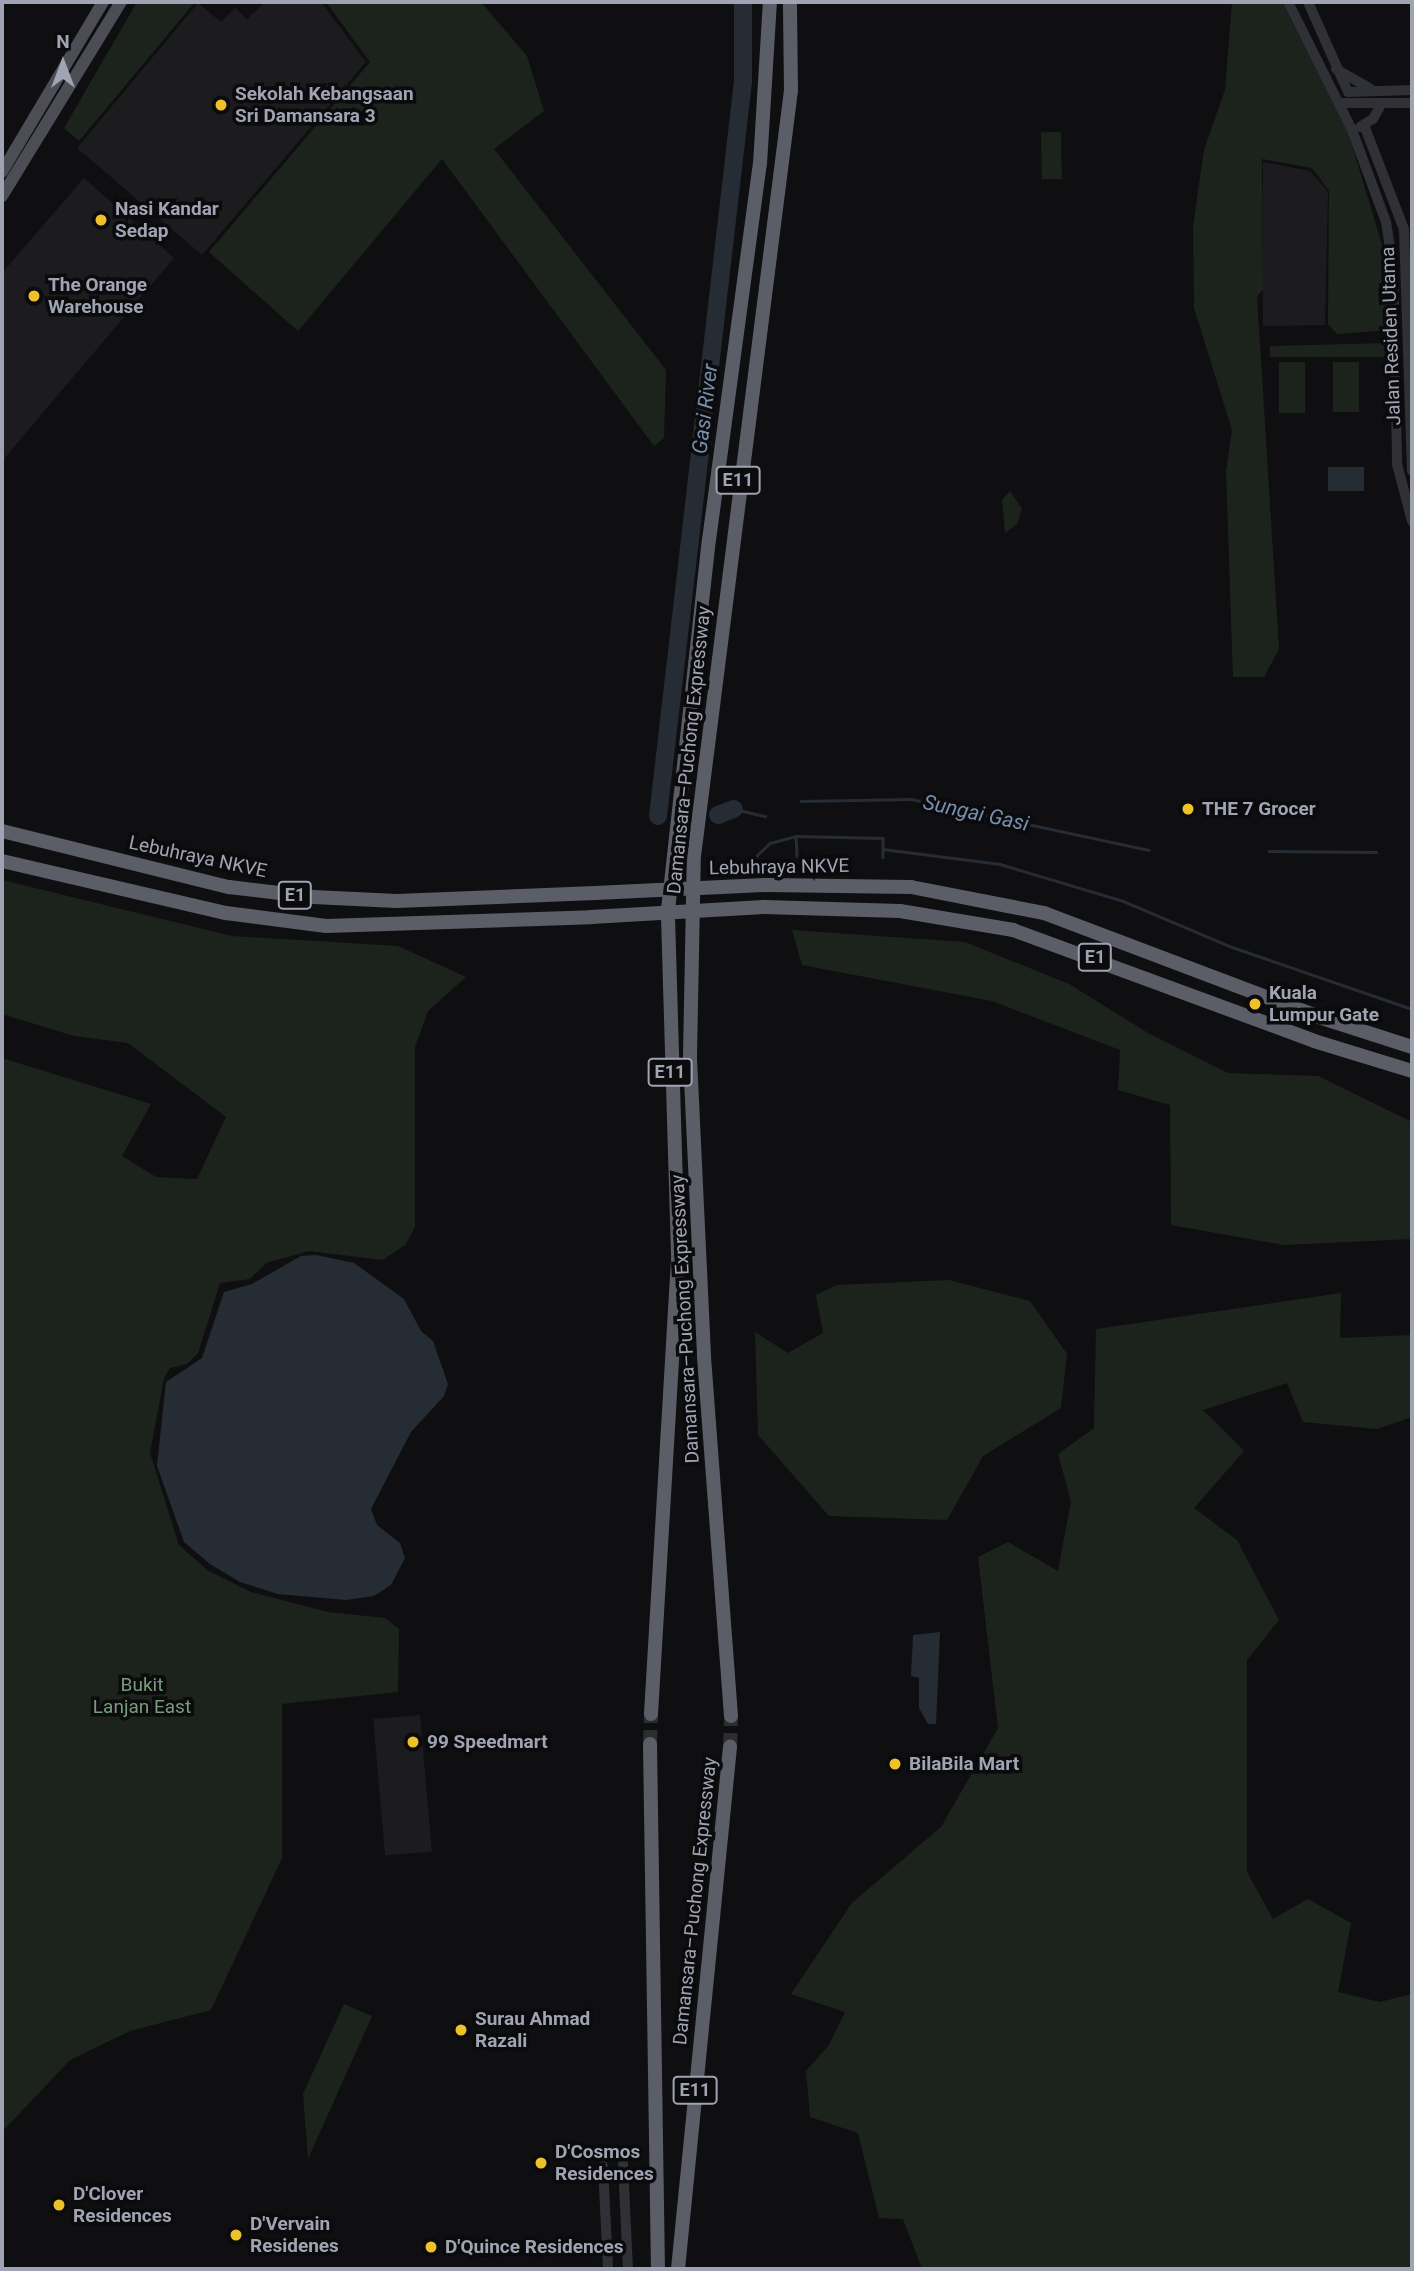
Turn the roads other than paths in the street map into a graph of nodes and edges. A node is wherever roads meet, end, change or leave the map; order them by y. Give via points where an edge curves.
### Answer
1 (103, 2) edge
2 (121, 2) edge
3 (770, 2) edge
4 (790, 2) edge
5 (1288, 2) edge
6 (1308, 2) edge
7 (67, 65) junction
8 (1333, 67) junction
9 (1374, 90) junction
10 (1412, 90) edge
11 (1348, 92) junction
12 (1339, 103) junction
13 (1382, 103) junction
14 (1412, 103) edge
15 (1364, 125) junction
16 (46, 131) junction
17 (1352, 131) junction
18 (2, 172) edge
19 (2, 178) edge
20 (2, 196) edge
21 (1412, 471) edge
22 (1412, 522) edge
23 (2, 831) edge
24 (2, 861) edge
25 (1412, 1046) edge
26 (1412, 1071) edge
27 (652, 1714) tunnel mouth
28 (732, 1716) tunnel mouth
29 (650, 1744) tunnel mouth
30 (730, 1746) tunnel mouth
31 (623, 2164) dead end
32 (603, 2166) dead end
33 (608, 2269) edge
34 (628, 2269) edge
35 (656, 2269) edge
36 (678, 2269) edge

1 - 7 main road
2 - 16 main road
3 - 27 highway, Damansara–Puchong Expressway / E11 via 765,125 709,540 668,910 678,1254
4 - 28 highway, Damansara–Puchong Expressway / E11 via 791,90 694,856 690,1056 704,1355
5 - 12 street, Jalan Residen Utama
6 - 8 street
7 - 16 main road
7 - 18 main road
8 - 9 street via 1355,85
8 - 11 street
9 - 10 street
9 - 11 street
11 - 12 street
12 - 13 street
12 - 17 street, Jalan Residen Utama
13 - 14 street
13 - 15 street
15 - 17 street
15 - 21 street, Jalan Residen Utama via 1404,229
16 - 19 main road
16 - 20 main road
17 - 22 street, Jalan Residen Utama via 1385,222 1393,266 1394,426
23 - 25 highway, Lebuhraya NKVE / E1, bridge via 229,887 313,897 397,901 767,885 911,887 1044,913 1319,1017
24 - 26 highway, Lebuhraya NKVE / E1, bridge via 201,908 327,926 764,907 900,911 1013,930 1314,1041
29 - 35 highway, Damansara–Puchong Expressway / E11 via 660,2234
30 - 36 highway, Damansara–Puchong Expressway / E11
31 - 34 street
32 - 33 street

